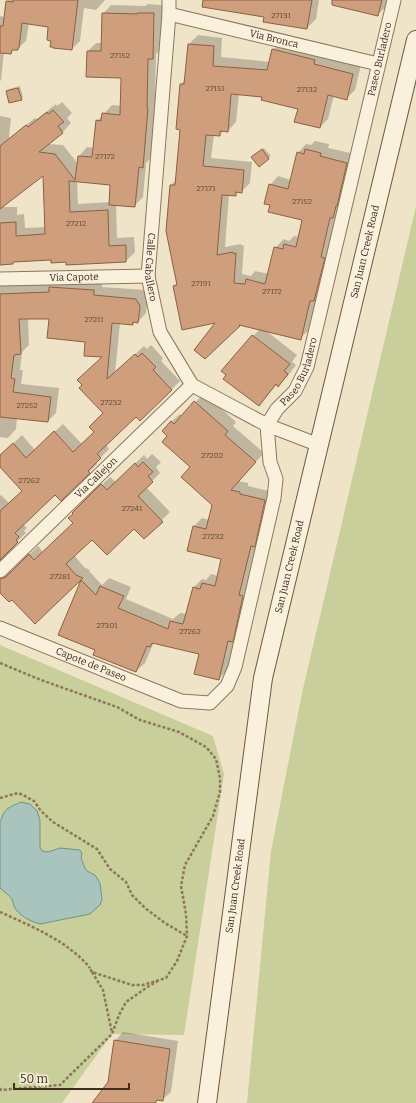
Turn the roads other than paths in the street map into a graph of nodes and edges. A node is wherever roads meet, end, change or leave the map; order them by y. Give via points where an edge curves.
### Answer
1 (169, 0) edge
2 (394, 0) edge
3 (169, 14) junction
4 (416, 40) edge
5 (378, 64) junction
6 (148, 276) junction
7 (0, 279) edge
8 (192, 385) junction
9 (267, 425) junction
10 (319, 445) junction
11 (0, 571) edge
12 (0, 628) edge
13 (207, 1103) edge

1 - 3 street, Calle Caballero
2 - 5 street, Paseo Burladero
3 - 5 street, Via Bronca
3 - 6 street, Calle Caballero
4 - 10 main road, San Juan Creek Road
5 - 9 street, Paseo Burladero via 307,367 295,391 277,409
6 - 7 street, Via Capote
6 - 8 street, Calle Caballero via 160,332
8 - 9 street
8 - 11 street, Via Callejon
9 - 10 street
9 - 12 street, Capote de Paseo via 270,462 276,479 274,498 235,667 227,686 210,703 181,701
10 - 13 main road, San Juan Creek Road via 263,678

